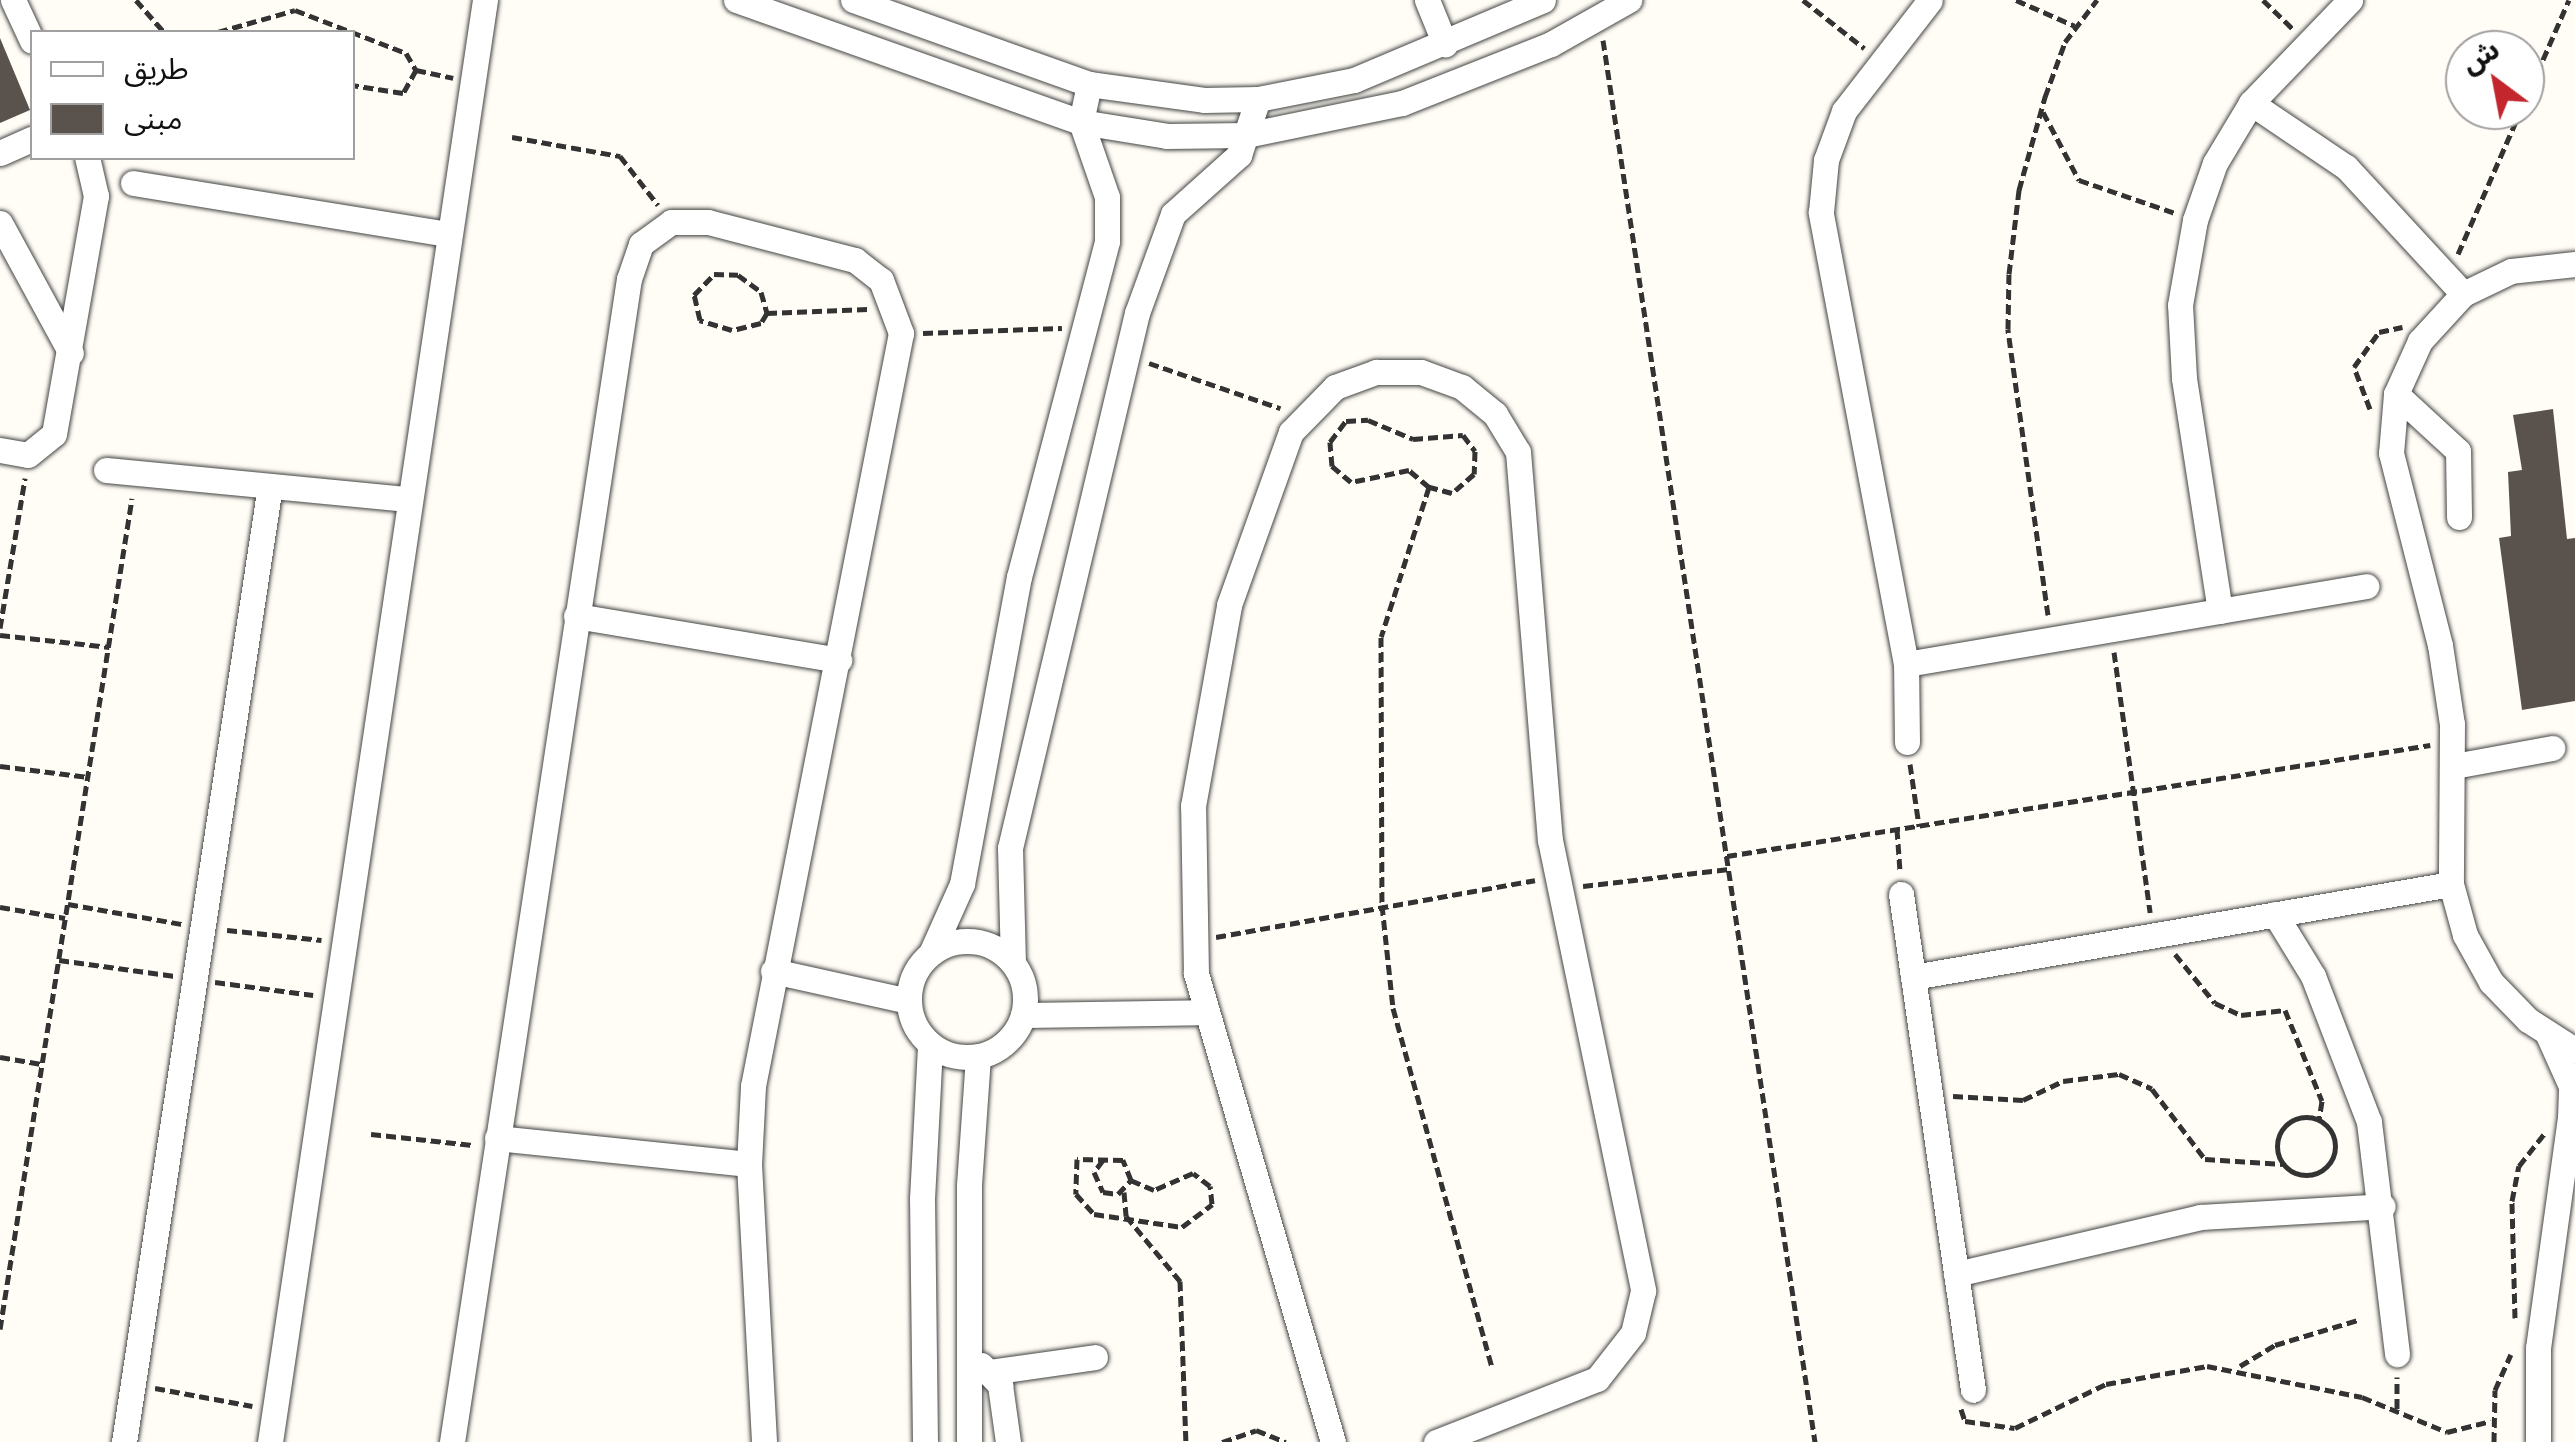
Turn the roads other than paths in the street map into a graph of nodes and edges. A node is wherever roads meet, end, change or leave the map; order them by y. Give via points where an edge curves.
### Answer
1 (13, 0) edge
2 (485, 0) edge
3 (736, 0) edge
4 (853, 0) edge
5 (1427, 0) edge
6 (1543, 0) edge
7 (1629, 0) edge
8 (1930, 0) edge
9 (2350, 0) edge
10 (30, 37) edge
11 (1445, 44) junction
12 (1089, 84) junction
13 (1258, 99) junction
14 (2251, 103) junction
15 (1081, 122) junction
16 (1246, 135) junction
17 (30, 140) edge
18 (0, 153) edge
19 (88, 160) edge
20 (134, 184) dead end
21 (0, 223) edge
22 (447, 234) junction
23 (2575, 264) edge
24 (2456, 285) junction
25 (71, 353) junction
26 (2396, 394) junction
27 (0, 450) edge
28 (106, 470) dead end
29 (270, 486) junction
30 (410, 499) junction
31 (2459, 517) dead end
32 (2366, 586) dead end
33 (2220, 611) junction
34 (576, 616) junction
35 (839, 660) junction
36 (1906, 664) junction
37 (1907, 742) road end
38 (2552, 748) dead end
39 (2453, 753) junction
40 (2451, 884) junction
41 (1901, 894) road end
42 (2274, 914) junction
43 (930, 953) junction
44 (1013, 963) junction
45 (773, 971) junction
46 (1913, 977) junction
47 (908, 1002) junction
48 (1205, 1012) junction
49 (1023, 1015) junction
50 (2548, 1035) junction
51 (930, 1045) junction
52 (2575, 1050) edge
53 (978, 1056) junction
54 (496, 1143) junction
55 (749, 1164) junction
56 (2383, 1206) junction
57 (1956, 1274) junction
58 (966, 1352) junction
59 (2397, 1354) road end
60 (1095, 1357) dead end
61 (990, 1372) junction
62 (1973, 1390) road end
63 (124, 1442) edge
64 (270, 1442) edge
65 (452, 1442) edge
66 (764, 1442) edge
67 (925, 1442) edge
68 (970, 1442) edge
69 (1008, 1442) edge
70 (1333, 1442) edge
71 (1436, 1442) edge
72 (2538, 1442) edge

1 - 10 street
2 - 22 street
3 - 15 street
4 - 12 street
5 - 11 street
6 - 11 street
7 - 16 street via 1478,77 1402,103
8 - 36 street via 1844,112 1826,160 1821,212
9 - 14 street
11 - 13 street via 1354,80
12 - 13 street via 1150,96
12 - 15 street
13 - 16 street
14 - 24 street via 2346,167
14 - 33 street via 2215,164 2195,220 2180,305 2184,378
15 - 16 street via 1167,136
15 - 43 street via 1107,197 1108,241 1019,577 962,884
16 - 44 street via 1226,169 1173,214 1125,354 1010,848
17 - 18 street
19 - 25 street via 96,196
20 - 22 street
21 - 25 street
22 - 30 street
23 - 24 street
24 - 26 street
25 - 27 street via 54,434 28,455
26 - 31 street via 2458,450
26 - 39 street via 2396,495 2440,645
28 - 29 street
29 - 30 street
29 - 63 street
30 - 64 street
32 - 33 street
33 - 36 street
34 - 35 street
34 - 35 street via 629,279 641,244 671,222 708,222 855,260 881,280 898,321
34 - 54 street
35 - 45 street
36 - 37 street
38 - 39 street
39 - 40 street
40 - 42 street
40 - 50 street via 2465,935 2491,982
41 - 46 street
42 - 46 street
42 - 56 street via 2345,1048 2369,1122
43 - 44 street via 983,942
43 - 47 street
44 - 49 street
45 - 47 street
45 - 55 street
46 - 57 street
47 - 51 street
48 - 49 street
48 - 70 street
48 - 71 street via 1193,942 1192,806 1204,709 1263,501 1302,416 1335,388 1376,372 1420,372 1484,405 1518,452 1557,883 1640,1305 1633,1333 1597,1378
49 - 53 street via 1006,1042
50 - 52 street
50 - 72 street via 2571,1086 2538,1348
51 - 53 street
51 - 67 street via 922,1200
53 - 58 street
54 - 55 street
54 - 65 street
55 - 66 street
56 - 57 street via 2200,1217
56 - 59 street
57 - 62 street
58 - 61 street
58 - 68 street
60 - 61 street
61 - 69 street via 1000,1385

